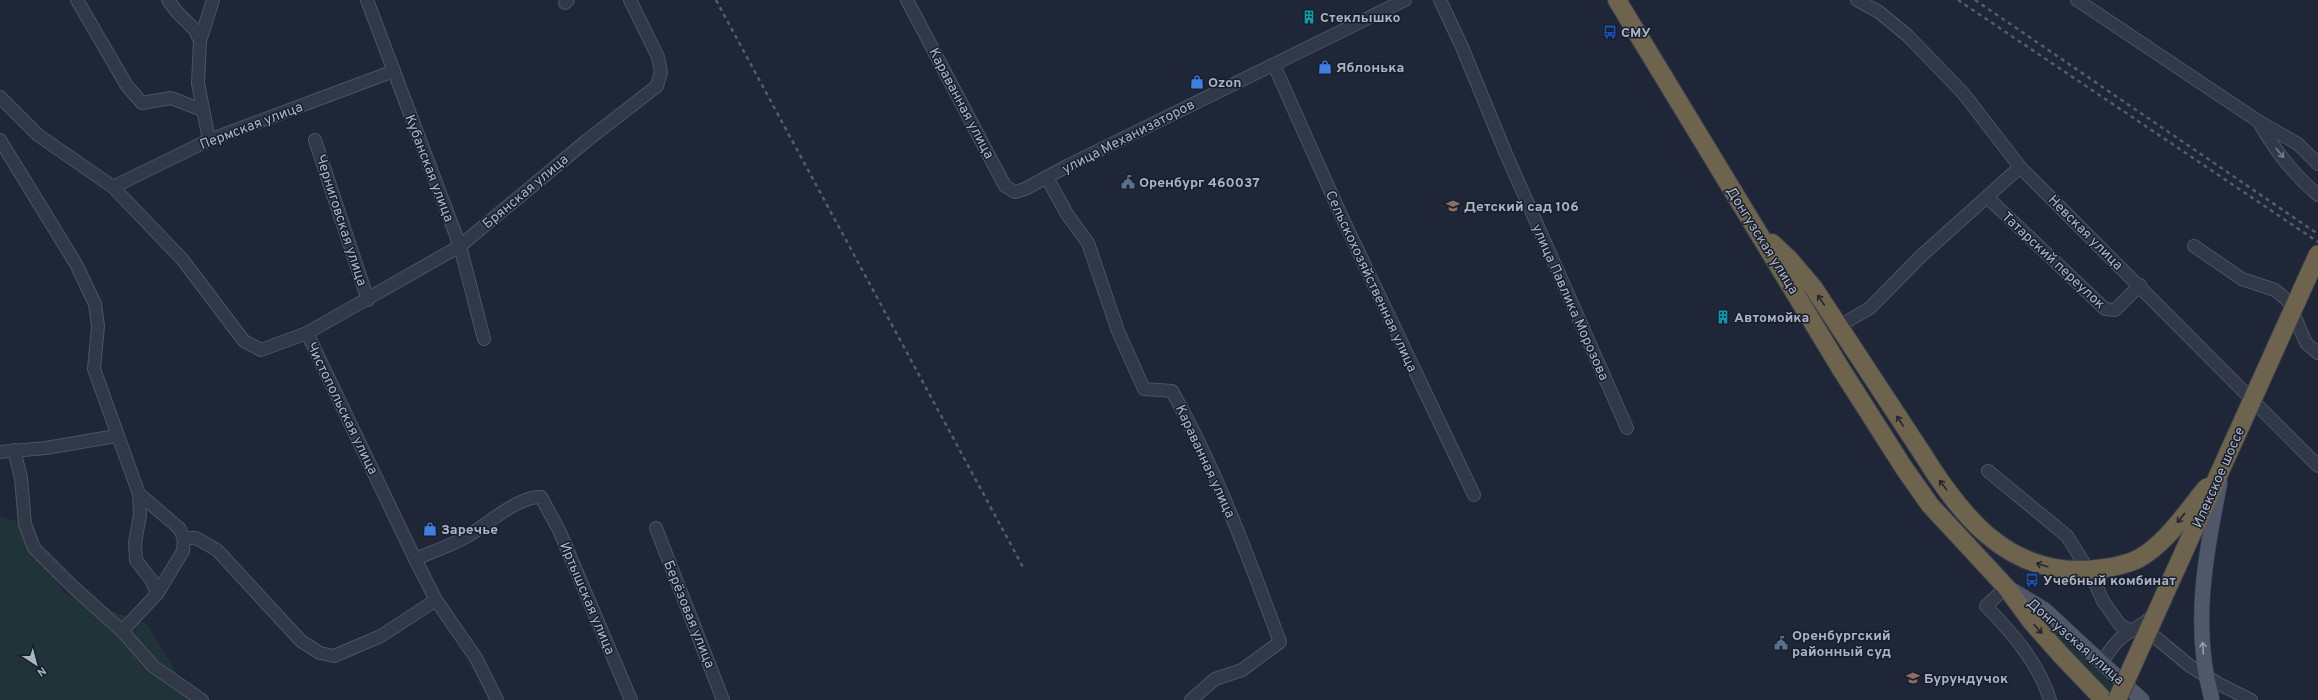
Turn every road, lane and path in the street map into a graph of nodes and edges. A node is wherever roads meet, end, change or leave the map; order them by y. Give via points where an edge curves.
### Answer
1 (77, 0) edge
2 (168, 0) edge
3 (213, 0) edge
4 (367, 0) edge
5 (630, 0) edge
6 (907, 0) edge
7 (1404, 0) edge
8 (1440, 0) edge
9 (1617, 0) edge
10 (1857, 0) edge
11 (2077, 0) edge
12 (200, 41) junction
13 (1274, 65) junction
14 (394, 71) junction
15 (0, 97) edge
16 (202, 110) junction
17 (2258, 121) junction
18 (0, 140) edge
19 (209, 140) junction
20 (316, 140) dead end
21 (2318, 164) edge
22 (2020, 167) junction
23 (1047, 178) junction
24 (113, 187) junction
25 (1025, 189) joint
26 (2318, 195) edge
27 (1987, 197) junction
28 (1758, 231) junction
29 (460, 246) junction
30 (2194, 246) dead end
31 (2318, 254) edge
32 (2140, 285) junction
33 (368, 300) junction
34 (2296, 317) junction
35 (1839, 326) junction
36 (306, 333) junction
37 (484, 339) dead end
38 (2318, 353) edge
39 (2257, 404) junction
40 (1627, 428) dead end
41 (116, 436) junction
42 (14, 450) junction
43 (0, 452) edge
44 (2223, 466) junction
45 (2318, 466) edge
46 (1988, 471) dead end
47 (139, 494) junction
48 (1474, 495) dead end
49 (656, 528) dead end
50 (184, 538) junction
51 (415, 559) junction
52 (2006, 587) junction
53 (157, 594) junction
54 (436, 600) junction
55 (2137, 629) junction
56 (122, 631) junction
57 (2102, 662) junction
58 (202, 700) edge
59 (497, 700) edge
60 (631, 700) edge
61 (724, 700) edge
62 (1191, 700) edge
63 (2050, 700) edge
64 (2104, 700) edge
65 (2117, 700) edge
66 (2142, 700) edge
67 (2212, 700) edge
68 (2251, 700) edge

1 - 16 street via 127,86 142,103 171,98
2 - 12 street via 176,12 195,30
3 - 12 street
4 - 14 street, Кубанская улица
5 - 29 street, Брянская улица via 658,57 661,72 657,86
6 - 25 street, Караванная улица via 1005,186 1015,192
7 - 13 street, улица Механизаторов
8 - 40 street, улица Павлика Морозова
9 - 28 highway, Донгузская улица
10 - 22 street, Невская улица via 1879,12 1908,36 1963,93
11 - 17 street
12 - 16 street via 198,83
13 - 23 street, улица Механизаторов
13 - 48 street, Сельскохозяйственная улица via 1340,213
14 - 19 street, Пермская улица
14 - 29 street, Кубанская улица
15 - 24 street, Чистопольская улица via 38,135
16 - 19 street
17 - 21 street via 2298,144
17 -> 26 street via 2269,141 2302,181
18 - 41 street via 76,264 94,304 98,326 94,369
19 - 24 street, Пермская улица
20 - 33 street, Черниговская улица
22 - 27 street
22 - 32 street, Невская улица
23 - 25 street, улица Механизаторов
23 - 62 street, Караванная улица via 1067,214 1088,243 1118,331 1144,389 1172,391 1199,440 1239,531 1280,642 1242,670 1215,679
24 - 36 street, Чистопольская улица via 182,259 244,341 261,350
27 - 32 street, Татарский переулок via 2105,310 2115,310
27 - 35 street via 1920,257 1870,308
35 -> 28 highway via 1789,259
28 - 52 highway, Донгузская улица via 1904,468 1930,505
29 - 33 street, Брянская улица
29 - 37 street, Кубанская улица
30 - 34 street via 2242,279 2275,290 2288,301
31 - 44 highway, Илекское шоссе, bridge
32 - 39 street, Невская улица
33 - 36 street, Брянская улица
34 - 38 street via 2306,343
34 - 39 street
44 -> 35 highway, bridge via 2171,531 2138,558 2113,567 2066,571 2042,566 2017,556 1995,542 1959,507
36 - 51 street, Чистопольская улица
39 - 45 street, Невская улица
39 - 55 street via 2164,604
41 - 42 street via 46,448
41 - 47 street
42 - 43 street
42 - 56 street via 21,478 25,524 34,548
44 - 65 highway, Илекское шоссе, bridge
67 -> 44 main road, bridge via 2203,658 2202,586 2206,550
46 - 55 street via 2067,536 2092,576 2103,601 2120,625
47 - 50 street via 179,528
47 - 53 street via 136,560 152,581
49 - 61 street, Берёзовая улица
50 - 53 street via 183,551
50 - 54 street via 196,538 217,550 301,640 320,653 334,656 381,636
51 - 54 street, Чистопольская улица
51 - 60 street, Иртышская улица via 465,537 522,501 541,497 559,530
52 - 57 main road, Донгузская улица via 2045,610
52 - 63 street via 1986,606 2017,639 2036,667
52 -> 64 highway, Донгузская улица via 2031,621
53 - 56 street
54 - 59 street, Чистопольская улица via 476,658
55 - 57 street via 2114,644
55 - 68 street via 2190,666
56 - 58 street via 154,667
57 - 66 main road, Донгузская улица

